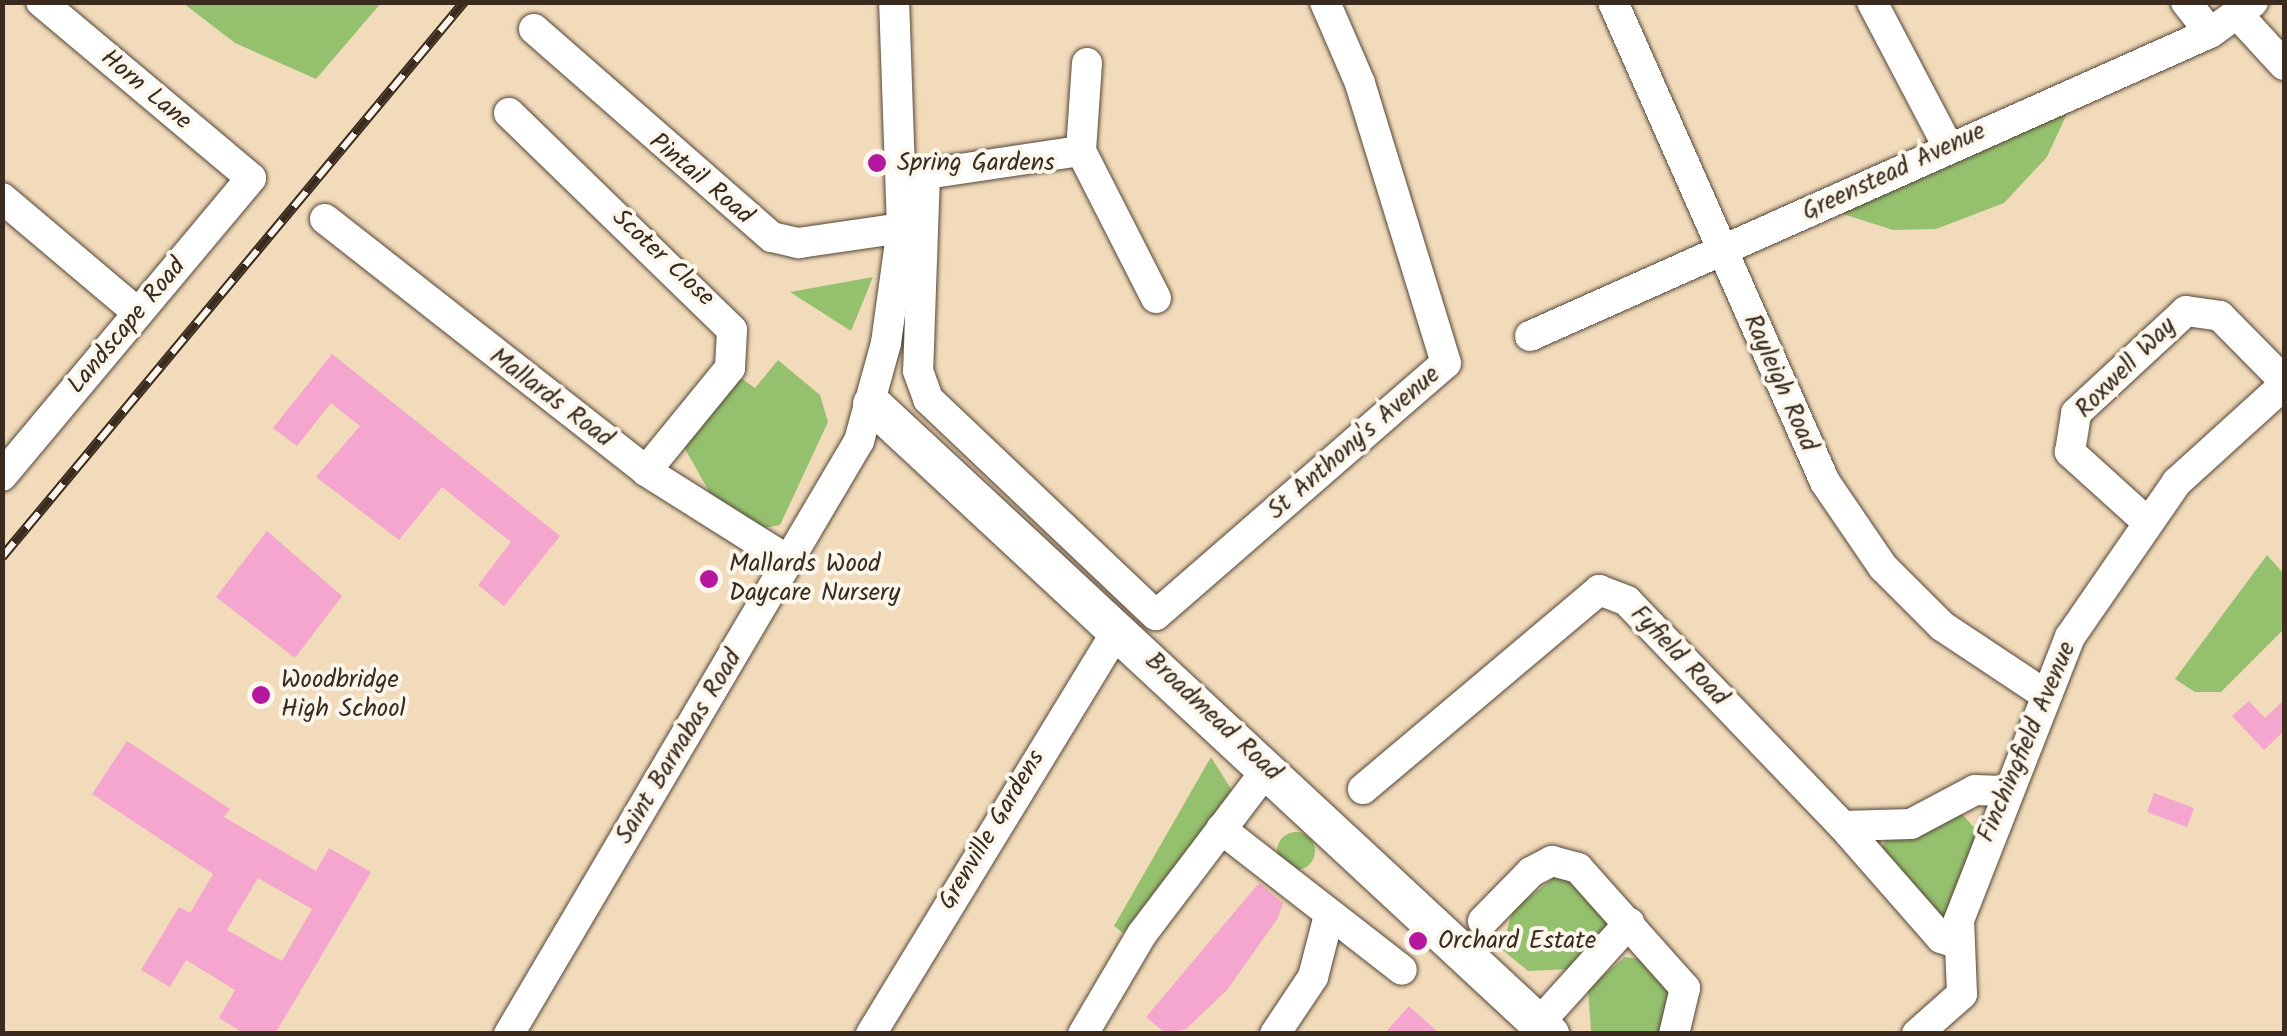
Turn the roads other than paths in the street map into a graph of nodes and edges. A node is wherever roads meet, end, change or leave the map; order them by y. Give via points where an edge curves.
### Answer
1 (41, 2) edge
2 (894, 2) edge
3 (1325, 2) edge
4 (1613, 2) edge
5 (1872, 2) edge
6 (2186, 2) edge
7 (2246, 10) edge
8 (534, 29) dead end
9 (2210, 33) junction
10 (1087, 63) dead end
11 (2284, 65) edge
12 (509, 112) dead end
13 (1948, 145) junction
14 (1081, 151) junction
15 (913, 176) junction
16 (251, 178) joint
17 (2, 198) edge
18 (325, 219) dead end
19 (902, 228) junction
20 (1721, 250) junction
21 (1156, 298) dead end
22 (138, 314) junction
23 (1530, 336) dead end
24 (2284, 383) edge
25 (872, 404) junction
26 (646, 470) junction
27 (2, 476) edge
28 (2146, 521) junction
29 (789, 560) junction
30 (1135, 629) junction
31 (2044, 693) junction
32 (1268, 768) junction
33 (1362, 789) dead end
34 (2002, 790) junction
35 (1843, 826) junction
36 (1221, 829) junction
37 (1328, 919) junction
38 (1484, 921) dead end
39 (1629, 923) junction
40 (1959, 944) junction
41 (1402, 970) dead end
42 (1545, 1028) edge
43 (508, 1034) edge
44 (870, 1034) edge
45 (1083, 1034) edge
46 (1275, 1034) edge
47 (1674, 1034) edge
48 (1917, 1034) edge

1 - 16 street, Horn Lane
2 - 15 street
3 - 30 street, St Anthony's Avenue via 1360,83 1446,363
4 - 20 street, Rayleigh Road
5 - 13 street
6 - 9 street
7 - 9 street, Greenstead Avenue
7 - 11 street
8 - 19 street, Pintail Road via 772,237 798,243
9 - 13 street, Greenstead Avenue
10 - 14 street
12 - 26 street, Scoter Close via 732,330 730,368
13 - 20 street, Greenstead Avenue
14 - 15 street
14 - 21 street
15 - 19 street, Saint Barnabas Road
15 - 30 street via 918,355 928,399
16 - 22 street, Landscape Road
17 - 22 street
18 - 26 street, Mallards Road
19 - 25 street, Saint Barnabas Road
20 - 23 street, Greenstead Avenue
20 - 31 street, Rayleigh Road via 1825,482 1883,567 1942,626
22 - 27 street, Landscape Road
24 - 28 street, Finchingfield Avenue via 2216,442
24 - 28 street, Roxwell Way via 2236,329 2204,309 2186,310 2076,413 2070,452
25 - 29 street, Saint Barnabas Road
25 - 30 main road, Broadmead Road
26 - 29 street, Mallards Road
28 - 31 street, Finchingfield Avenue
29 - 43 street, Saint Barnabas Road
30 - 32 main road, Broadmead Road
30 - 44 street, Grenville Gardens
31 - 34 street, Finchingfield Avenue
32 - 36 street
32 - 42 main road, Broadmead Road
33 - 35 street, Fyfield Road via 1599,590 1628,601
34 - 35 street via 1976,790 1912,824
34 - 40 street, Finchingfield Avenue
35 - 40 street, Fyfield Road via 1941,938
36 - 37 street
36 - 45 street
37 - 41 street
37 - 46 street via 1313,977
38 - 39 street via 1552,861 1578,868
39 - 42 street
39 - 47 street via 1686,988
40 - 48 street, Finchingfield Avenue via 1962,994

